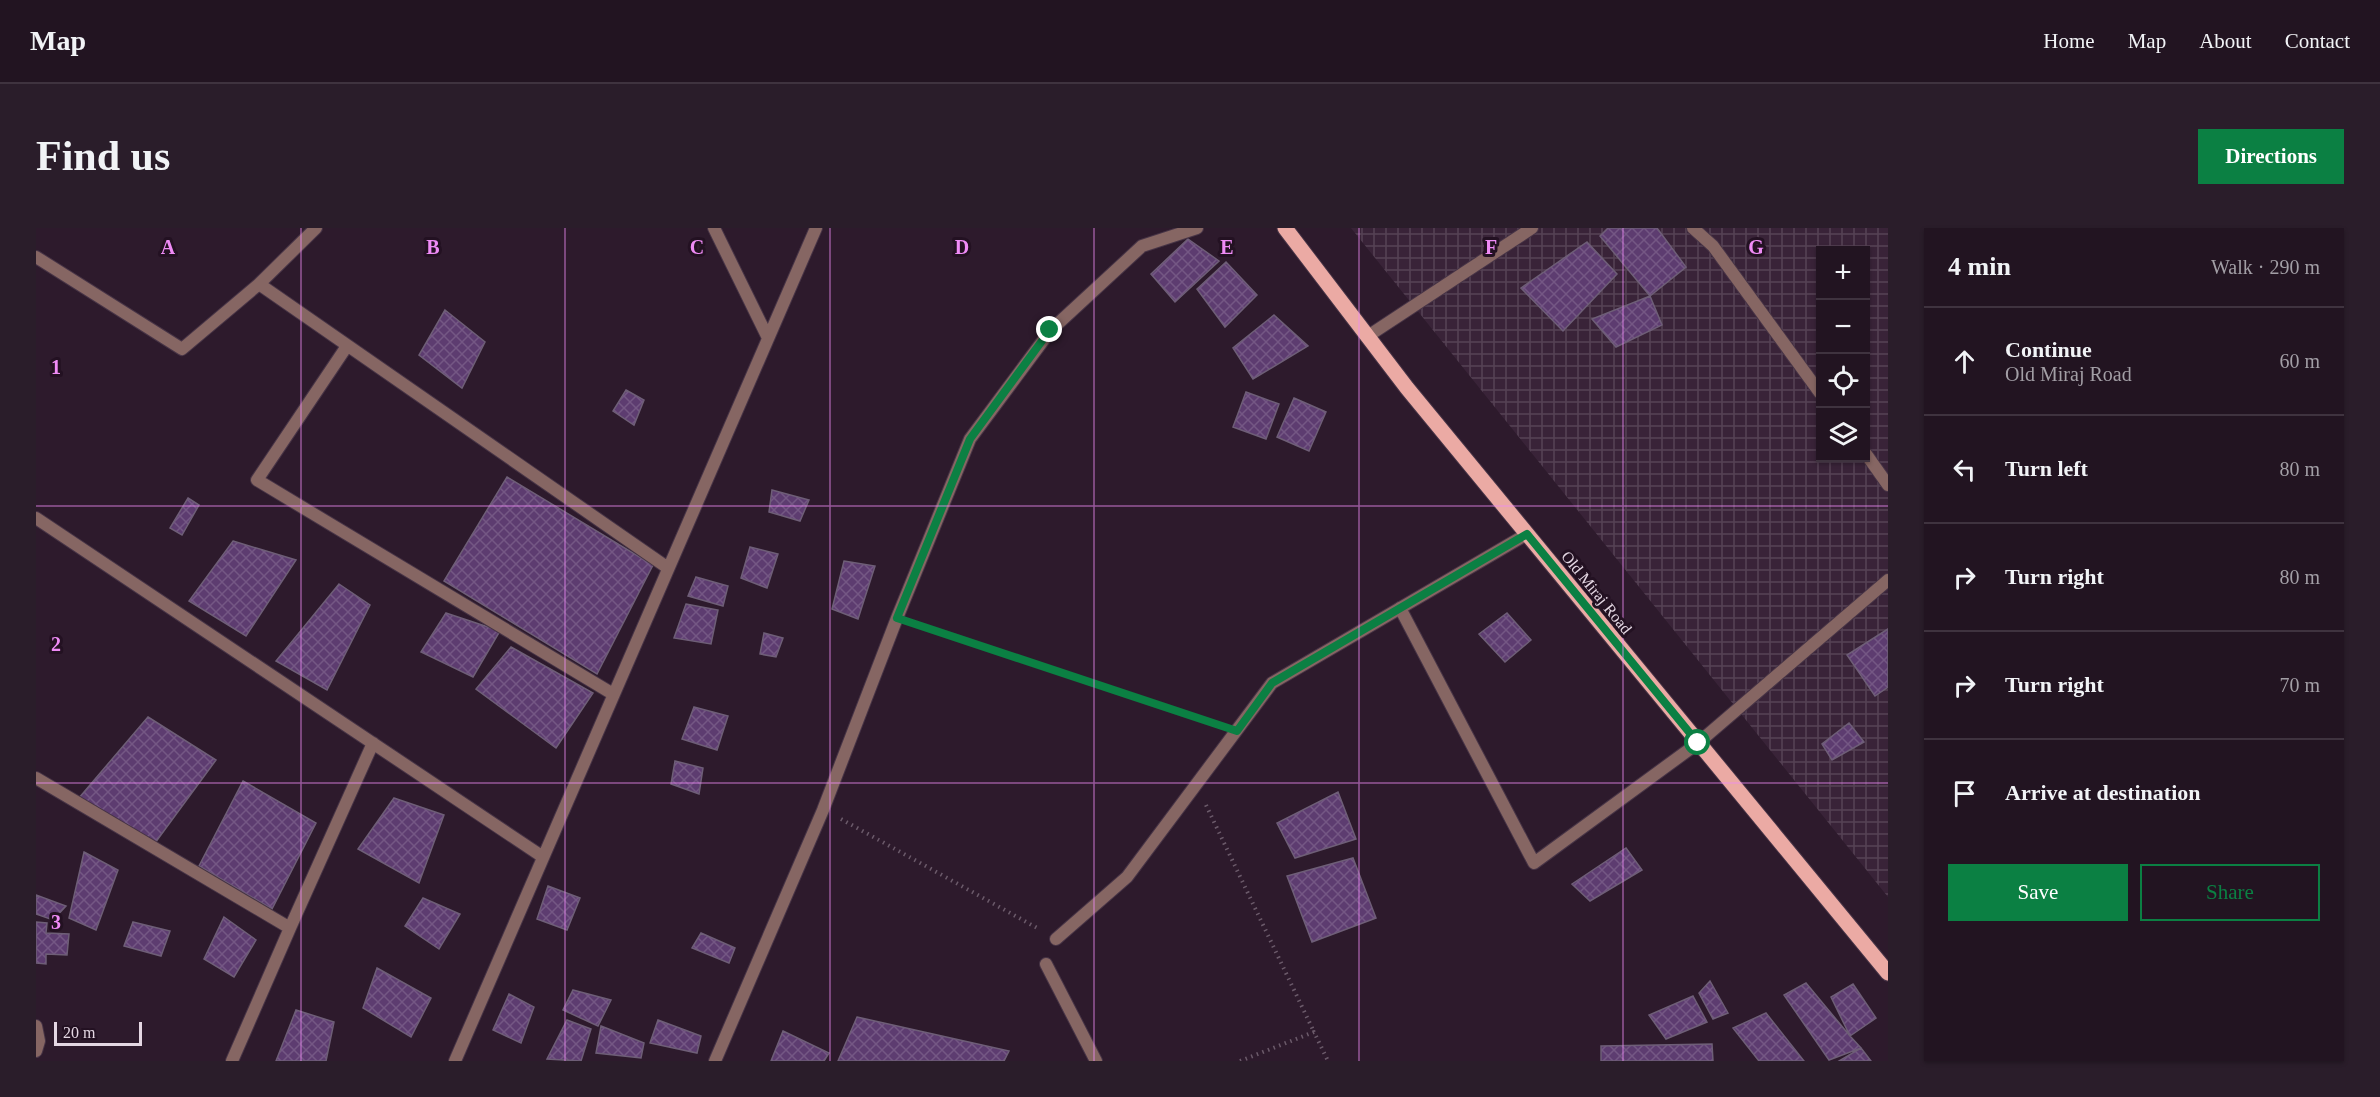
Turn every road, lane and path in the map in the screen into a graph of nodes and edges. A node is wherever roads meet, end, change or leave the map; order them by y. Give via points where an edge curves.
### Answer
1 (316, 228) edge
2 (714, 228) edge
3 (816, 228) edge
4 (1197, 228) edge
5 (1285, 228) edge
6 (1532, 228) edge
7 (1693, 228) edge
8 (36, 257) edge
9 (259, 284) junction
10 (1368, 336) junction
11 (768, 338) junction
12 (347, 345) junction
13 (1816, 386) edge
14 (1870, 460) edge
15 (1888, 485) edge
16 (36, 518) edge
17 (1527, 534) junction
18 (668, 568) junction
19 (1888, 580) edge
20 (1400, 608) junction
21 (897, 618) junction
22 (613, 694) junction
23 (1237, 731) junction
24 (373, 743) junction
25 (1698, 743) junction
26 (36, 778) edge
27 (1196, 786) junction
28 (823, 810) junction
29 (543, 857) junction
30 (290, 928) junction
31 (1056, 939) joint
32 (1046, 964) dead end
33 (1888, 973) edge
34 (36, 1026) edge
35 (1314, 1032) junction
36 (36, 1051) edge
37 (232, 1061) edge
38 (455, 1061) edge
39 (715, 1061) edge
40 (1096, 1061) edge
41 (1240, 1061) edge
42 (1328, 1061) edge

1 - 9 street
2 - 11 street
3 - 11 street
4 - 21 street via 1142,246 1050,330 970,439
5 - 10 main road, Old Miraj Road
6 - 10 street
7 - 13 street via 1713,246
8 - 9 street via 182,349
9 - 12 street
10 - 17 main road, Old Miraj Road
11 - 18 street
12 - 18 street
12 - 22 street via 257,480
14 - 15 street
16 - 24 street
17 - 20 street
17 - 25 main road, Old Miraj Road
18 - 22 street
19 - 25 street
20 - 23 street via 1272,683
20 - 25 street via 1534,863
21 - 23 path
21 - 28 street
22 - 29 street
23 - 27 street
24 - 29 street
24 - 30 street
25 - 33 main road, Old Miraj Road
26 - 30 street
27 - 31 street via 1127,877
27 - 35 path
28 - 31 path
28 - 39 street
29 - 38 street
30 - 37 street
32 - 40 street
34 - 36 street
35 - 41 path
35 - 42 path

